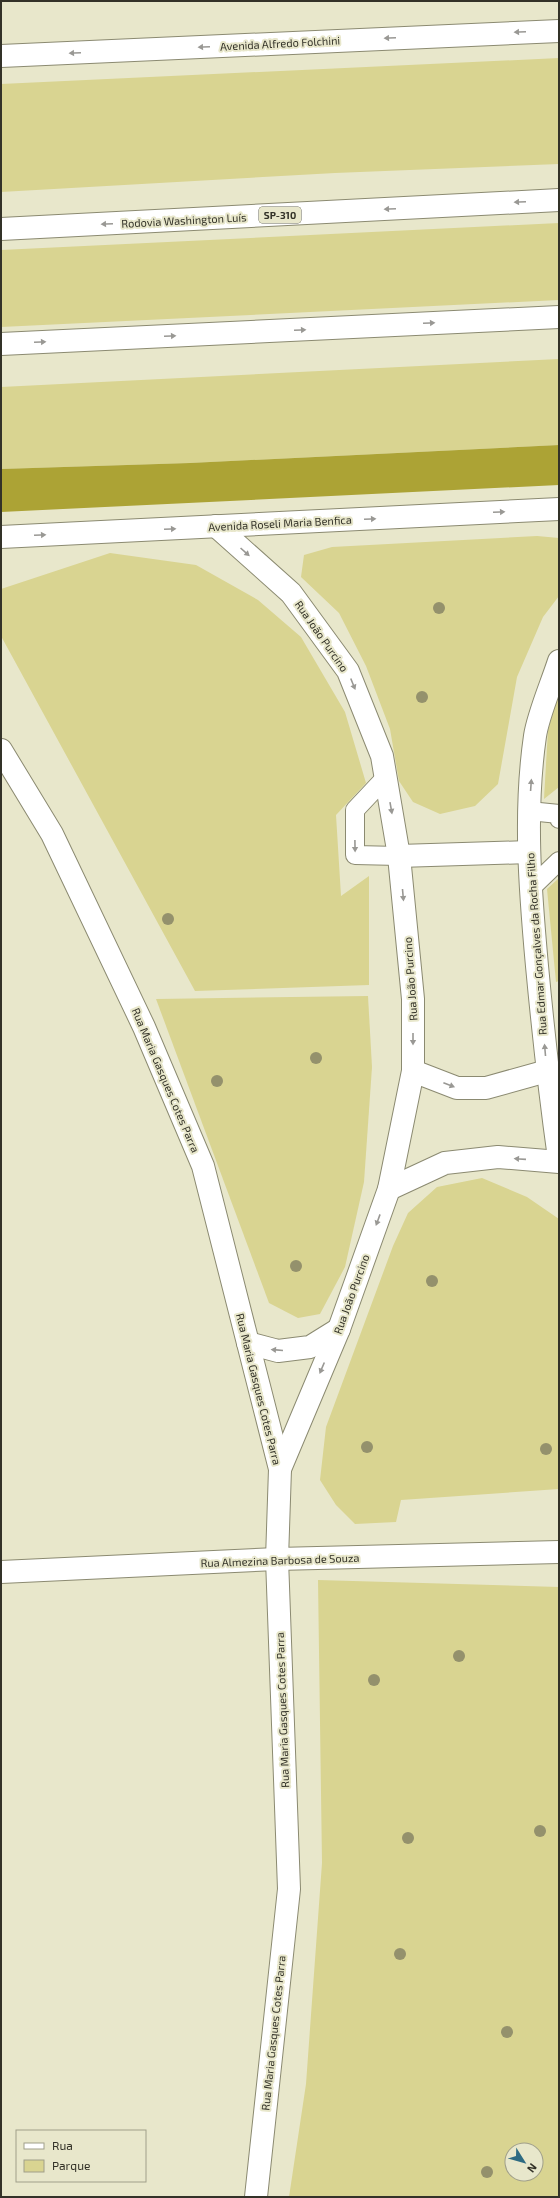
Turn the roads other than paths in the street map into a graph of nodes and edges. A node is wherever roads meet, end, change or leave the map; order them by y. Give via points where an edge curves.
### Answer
1 (559, 31) edge
2 (1, 56) edge
3 (559, 200) edge
4 (1, 229) edge
5 (559, 317) edge
6 (1, 344) edge
7 (559, 509) edge
8 (216, 526) junction
9 (1, 537) edge
10 (559, 661) edge
11 (1, 750) edge
12 (386, 777) junction
13 (529, 811) junction
14 (559, 819) edge
15 (529, 852) junction
16 (399, 856) junction
17 (559, 861) edge
18 (530, 889) junction
19 (413, 1071) junction
20 (547, 1071) junction
21 (559, 1158) edge
22 (559, 1162) edge
23 (389, 1189) junction
24 (339, 1329) junction
25 (248, 1343) junction
26 (280, 1469) junction
27 (559, 1552) edge
28 (277, 1559) junction
29 (1, 1572) edge
30 (256, 2197) edge

1 -> 2 main road, Avenida Alfredo Folchini
3 -> 4 main road, Rodovia Washington Luís / SP-310
6 -> 5 main road
8 -> 7 main road, Avenida Roseli Maria Benfica
9 -> 8 main road, Avenida Roseli Maria Benfica
8 -> 12 main road, Rua João Purcino via 291,593 348,671 382,756
13 -> 10 main road, Rua Edmar Gonçalves da Rocha Filho via 535,735
11 - 25 main road, Rua Maria Gasques Cotes Parra via 52,834 144,1027 203,1166
12 -> 16 main road, Rua João Purcino
12 -> 16 lane via 355,810 356,855
13 - 14 lane via 559,814
13 - 15 main road, Rua Edmar Gonçalves da Rocha Filho
15 - 16 main road
15 - 18 main road, Rua Edmar Gonçalves da Rocha Filho
16 -> 19 main road, Rua João Purcino via 413,999
17 - 18 lane
20 -> 18 main road, Rua Edmar Gonçalves da Rocha Filho
19 -> 20 main road via 456,1088 486,1088
19 - 23 main road, Rua João Purcino
20 - 21 main road, Rua Edmar Gonçalves da Rocha Filho
22 -> 23 main road via 498,1157 445,1163
23 -> 24 main road, Rua João Purcino
24 -> 25 main road via 310,1347 278,1351
24 -> 26 main road, Rua João Purcino
25 - 26 main road, Rua Maria Gasques Cotes Parra
26 - 28 main road, Rua Maria Gasques Cotes Parra
27 - 28 main road, Rua Almezina Barbosa de Souza
28 - 29 main road, Rua Almezina Barbosa de Souza
28 - 30 main road, Rua Maria Gasques Cotes Parra via 289,1890

